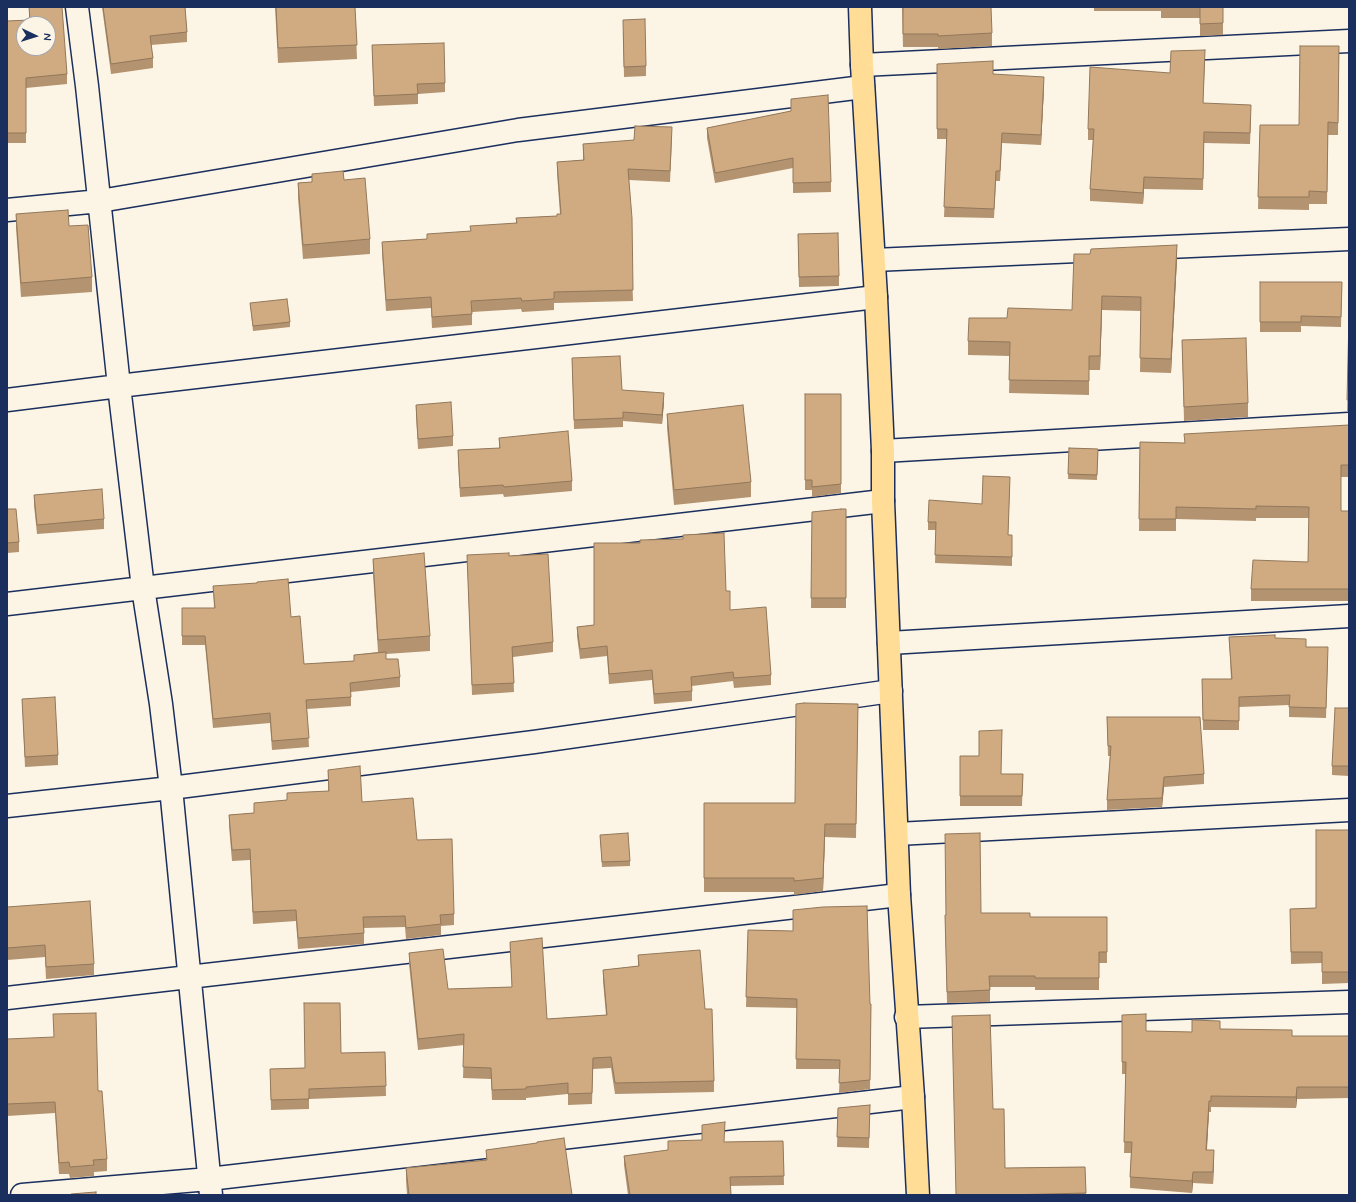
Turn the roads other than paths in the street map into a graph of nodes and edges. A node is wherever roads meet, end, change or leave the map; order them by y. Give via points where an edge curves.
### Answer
1 (77, 7) edge
2 (860, 7) edge
3 (1349, 41) edge
4 (862, 65) junction
5 (863, 87) junction
6 (100, 201) junction
7 (7, 210) edge
8 (1349, 240) edge
9 (874, 260) junction
10 (876, 297) junction
11 (119, 386) junction
12 (7, 400) edge
13 (1349, 424) edge
14 (883, 451) junction
15 (883, 501) junction
16 (143, 588) junction
17 (7, 604) edge
18 (1349, 616) edge
19 (889, 643) junction
20 (891, 691) junction
21 (172, 788) junction
22 (7, 806) edge
23 (1349, 810) edge
24 (897, 834) junction
25 (899, 895) junction
26 (190, 978) junction
27 (7, 998) edge
28 (1349, 1002) edge
29 (906, 1018) junction
30 (913, 1097) junction
31 (210, 1187) edge
32 (22, 1195) edge
33 (918, 1195) edge

1 - 6 street
2 - 4 highway
3 - 4 street
4 - 5 highway
5 - 6 street via 518,130
5 - 9 highway
6 - 7 street
6 - 11 street
8 - 9 street
9 - 10 highway
10 - 11 street
10 - 14 highway
11 - 12 street
11 - 16 street
13 - 14 street
14 - 15 highway
15 - 16 street
15 - 19 highway
16 - 17 street
16 - 21 street
18 - 19 street
19 - 20 highway
20 - 21 street via 534,742
20 - 24 highway
21 - 22 street
21 - 26 street
23 - 24 street
24 - 25 highway
25 - 26 street
25 - 29 highway
26 - 27 street
26 - 31 street
28 - 29 street
29 - 30 highway
30 - 31 street
30 - 33 highway
31 - 32 street

